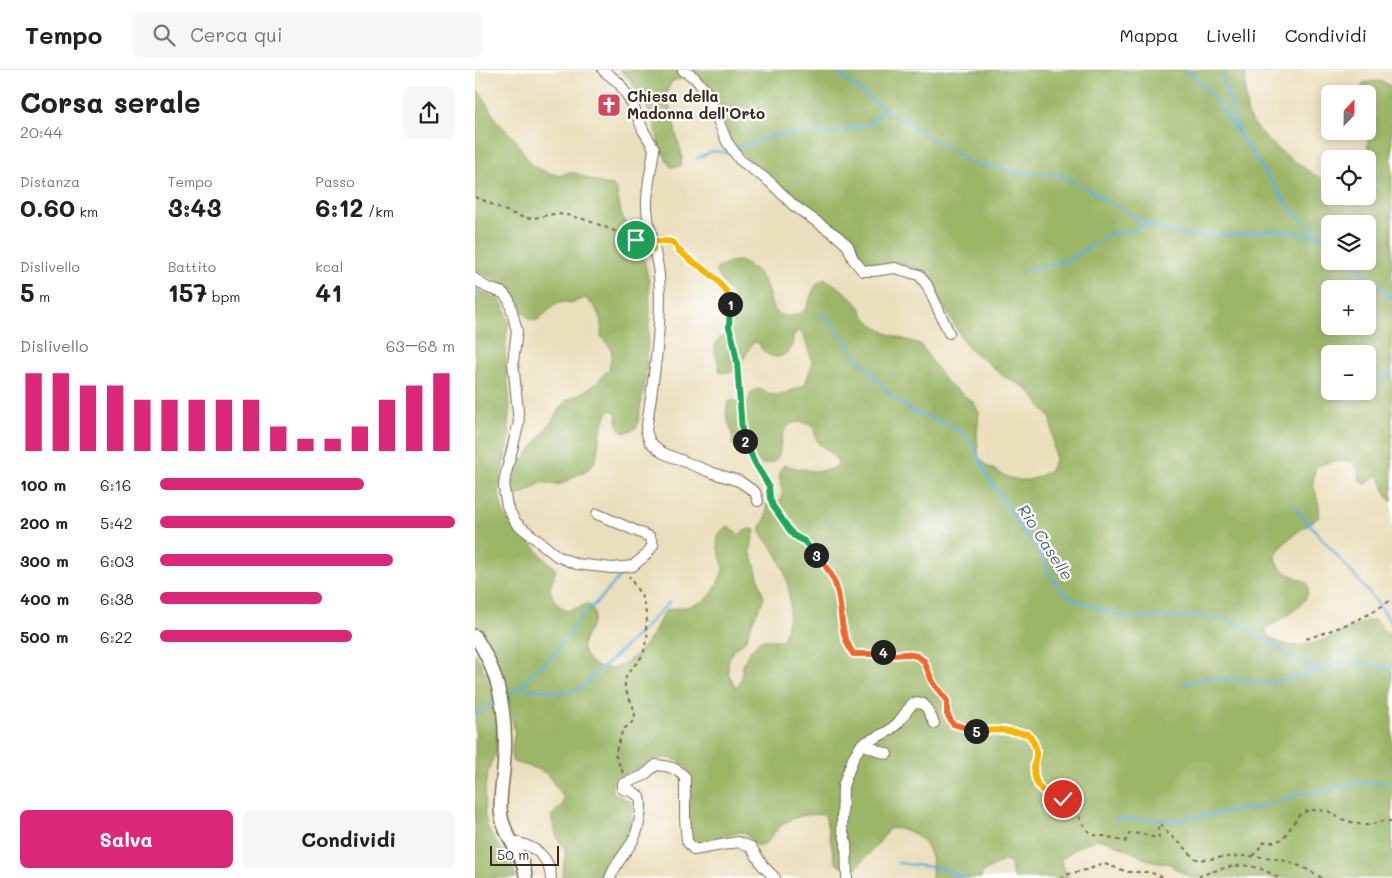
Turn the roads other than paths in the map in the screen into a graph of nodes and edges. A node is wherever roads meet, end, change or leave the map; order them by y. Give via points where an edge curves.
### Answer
1 (683, 70) edge
2 (607, 72) edge
3 (475, 279) edge
4 (949, 333) dead end
5 (758, 501) dead end
6 (597, 514) dead end
7 (475, 636) edge
8 (934, 723) dead end
9 (862, 744) junction
10 (887, 754) dead end
11 (510, 840) junction
12 (526, 878) edge
13 (551, 878) edge
14 (610, 878) edge
15 (775, 878) edge
16 (847, 878) edge

1 - 4 street via 695,78 707,93 727,142 741,160 848,246 863,271 895,268 919,275 927,285
2 - 5 street via 632,103 654,148 647,209 659,274 659,317 647,431 650,442 663,453 739,481 755,492
3 - 6 street via 503,293 509,300 517,331 513,362 519,422 505,476 507,506 516,523 569,562 624,567 633,566 647,554 653,545 650,537
7 - 11 street via 498,684 505,723 501,814
8 - 9 street via 923,704 911,704 887,732
9 - 10 street
9 - 16 street via 850,764 843,786
11 - 12 street via 522,861
11 - 13 street via 539,852 548,862
14 - 15 street via 632,842 642,805 640,797 623,789 623,784 643,776 656,765 677,769 685,777 687,841 694,850 738,842 751,847

